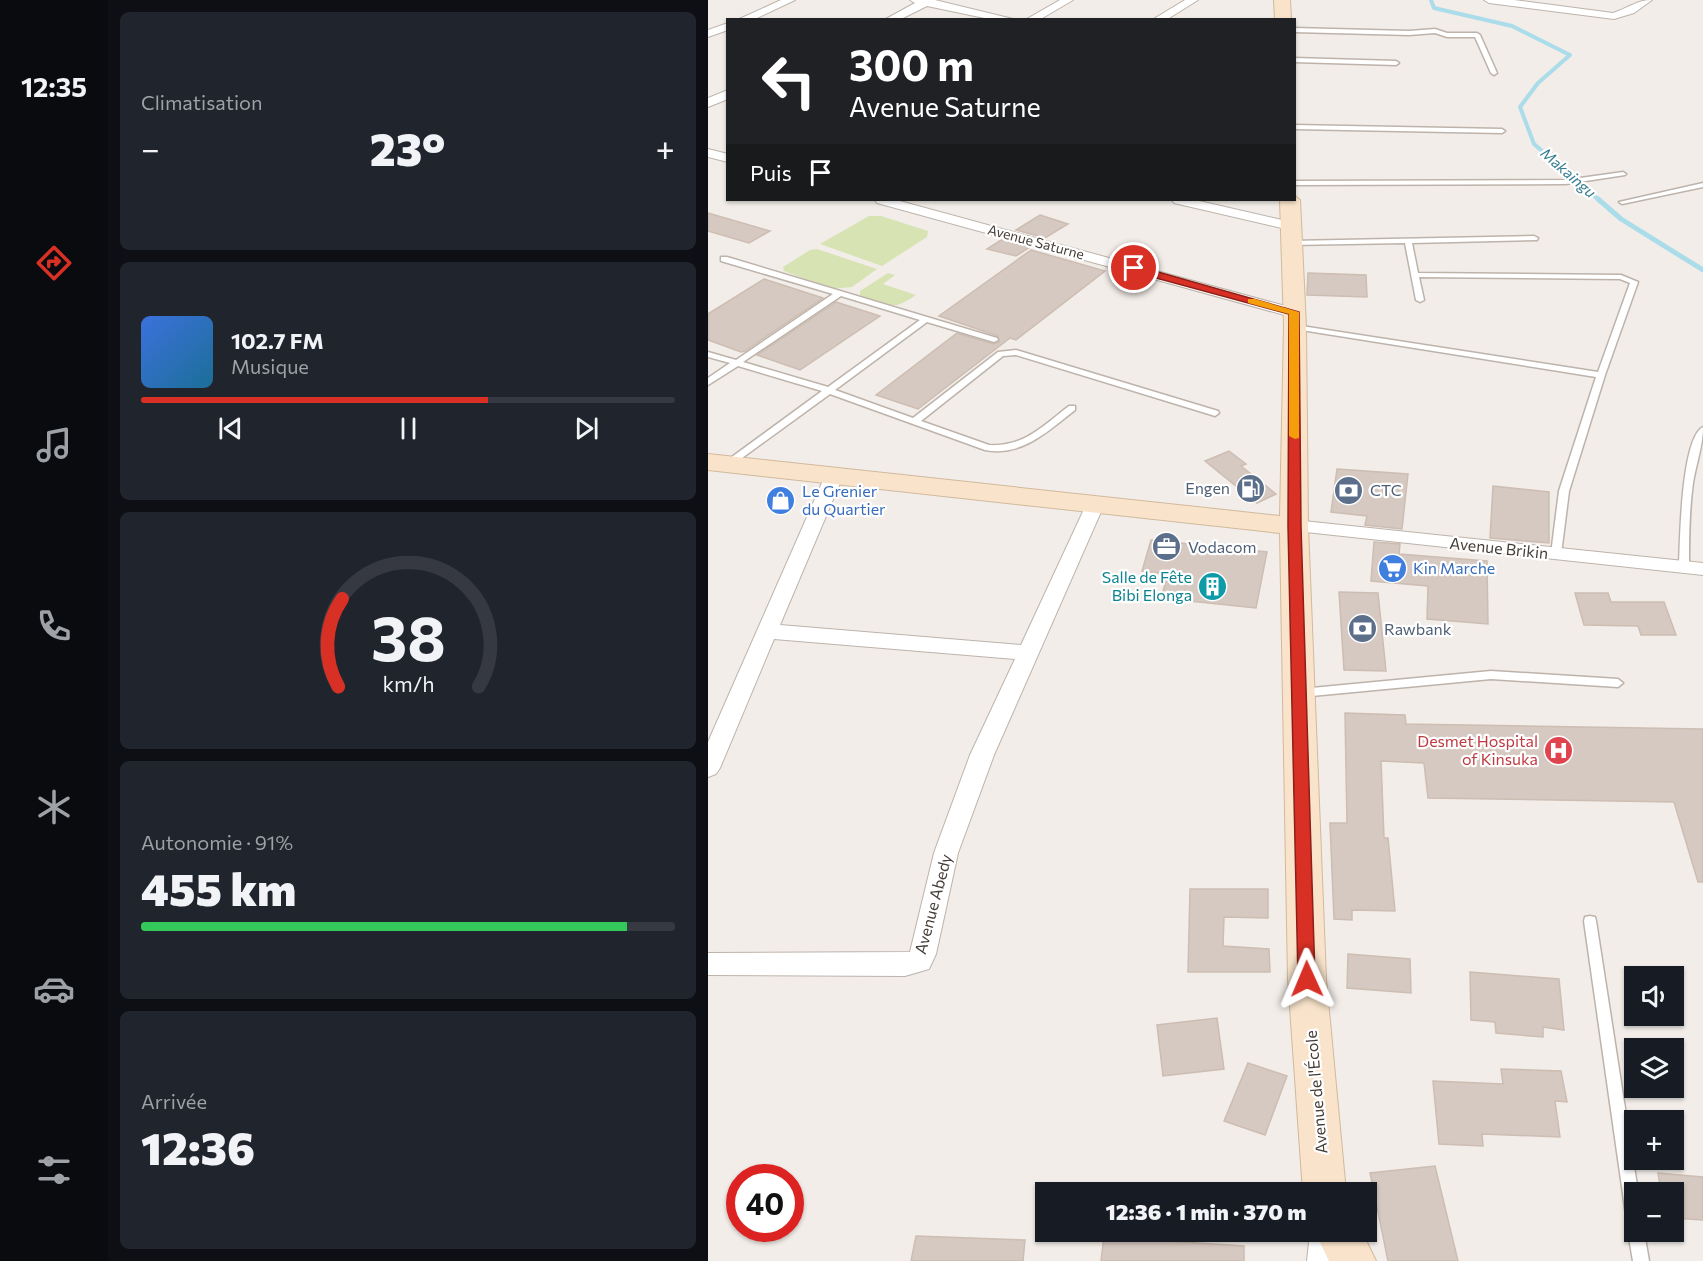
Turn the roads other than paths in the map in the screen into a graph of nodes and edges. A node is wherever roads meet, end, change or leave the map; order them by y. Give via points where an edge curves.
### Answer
1 (790, 0) edge
2 (1068, 0) edge
3 (1193, 0) edge
4 (1282, 0) edge
5 (1489, 0) edge
6 (1593, 0) edge
7 (1647, 0) edge
8 (924, 1) edge
9 (1587, 13) junction
10 (747, 18) edge
11 (893, 18) edge
12 (1003, 18) edge
13 (1034, 18) edge
14 (1161, 18) edge
15 (1283, 18) edge
16 (726, 27) edge
17 (1296, 30) edge
18 (708, 34) edge
19 (1296, 60) edge
20 (1396, 63) dead end
21 (1494, 73) dead end
22 (726, 95) edge
23 (708, 103) edge
24 (1296, 127) edge
25 (1502, 130) dead end
26 (708, 153) edge
27 (726, 158) edge
28 (1623, 174) dead end
29 (1296, 183) edge
30 (1703, 185) edge
31 (885, 201) edge
32 (1182, 201) edge
33 (1290, 201) edge
34 (1622, 202) dead end
35 (1290, 235) junction
36 (1534, 238) dead end
37 (1408, 240) junction
38 (724, 259) dead end
39 (1416, 275) junction
40 (839, 294) junction
41 (1420, 300) dead end
42 (925, 320) junction
43 (1294, 320) junction
44 (994, 340) dead end
45 (708, 354) edge
46 (736, 362) junction
47 (1600, 375) junction
48 (708, 382) edge
49 (828, 390) junction
50 (1072, 408) dead end
51 (1215, 413) dead end
52 (915, 421) junction
53 (1703, 430) edge
54 (718, 463) edge
55 (834, 476) junction
56 (1095, 505) junction
57 (1294, 526) junction
58 (1556, 554) junction
59 (1693, 568) edge
60 (766, 631) junction
61 (1030, 653) junction
62 (1618, 683) dead end
63 (1300, 693) junction
64 (708, 768) edge
65 (1590, 921) dead end
66 (708, 964) edge
67 (1324, 1182) edge
68 (1629, 1182) edge
69 (1324, 1242) edge
70 (1343, 1242) edge
71 (1638, 1242) edge
72 (1323, 1261) edge
73 (1354, 1261) edge
74 (1641, 1261) edge

1 - 10 street
2 - 13 street
3 - 14 street
4 - 15 main road
5 - 9 street
6 - 9 street
7 - 9 street via 1614,16
8 - 11 street
8 - 12 street
16 - 18 street
17 - 21 lane via 1477,35
19 - 20 lane
22 - 23 street
24 - 25 lane
26 - 27 street
28 - 29 lane via 1566,182
30 - 34 lane
31 - 43 street, Avenue Saturne
32 - 35 street
33 - 35 main road, Avenue de l'École
35 - 37 lane
35 - 43 main road, Avenue de l'École
36 - 37 lane
37 - 39 lane
38 - 40 lane
39 - 41 lane
39 - 47 lane via 1632,279 1635,285
40 - 42 lane
40 - 46 lane
42 - 44 lane
42 - 49 lane
43 - 47 lane
43 - 57 main road, Avenue de l'École
45 - 46 lane
46 - 48 lane
46 - 49 lane
47 - 58 lane via 1564,491
49 - 52 lane
49 - 54 lane
50 - 52 lane via 1026,442 1001,450
51 - 52 lane via 1008,352
53 - 59 lane via 1686,493
54 - 55 main road
55 - 56 main road
55 - 60 street
56 - 57 main road
56 - 61 street, Avenue Abedy
57 - 58 street, Avenue Brikin
57 - 63 main road, Avenue de l'École
58 - 59 street, Avenue Brikin
60 - 61 street
60 - 64 street
61 - 66 street, Avenue Abedy via 982,755 945,854 920,961 905,965
62 - 63 lane via 1491,675
63 - 67 main road, Avenue de l'École via 1307,979
65 - 68 lane
69 - 72 street
70 - 73 main road
71 - 74 lane

